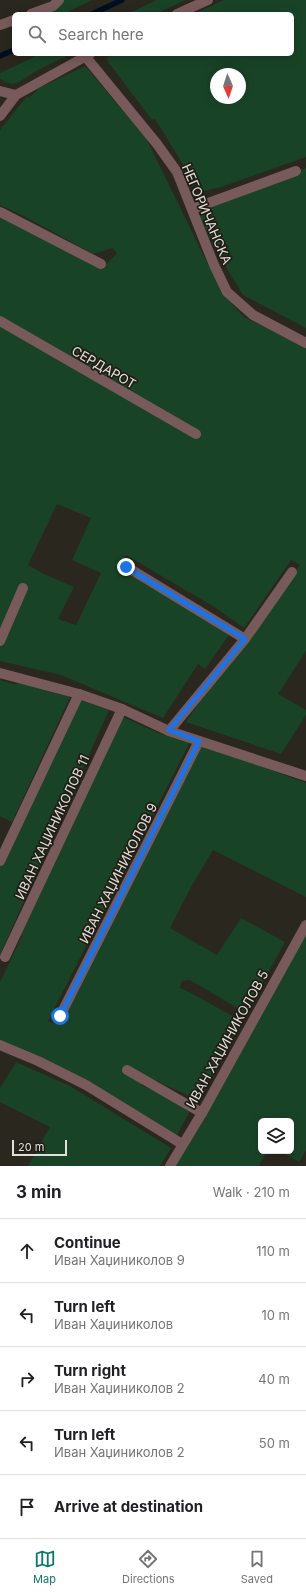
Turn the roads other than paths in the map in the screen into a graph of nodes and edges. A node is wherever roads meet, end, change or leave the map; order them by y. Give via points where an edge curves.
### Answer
1 (59, 0) edge
2 (208, 0) edge
3 (36, 12) edge
4 (181, 12) edge
5 (12, 21) edge
6 (0, 25) edge
7 (86, 56) edge
8 (89, 56) edge
9 (0, 91) edge
10 (16, 95) junction
11 (0, 116) edge
12 (296, 171) dead end
13 (192, 209) junction
14 (0, 212) edge
15 (101, 264) dead end
16 (0, 321) edge
17 (306, 343) edge
18 (196, 434) dead end
19 (126, 567) dead end
20 (292, 572) dead end
21 (23, 588) dead end
22 (245, 639) junction
23 (0, 641) edge
24 (0, 673) edge
25 (79, 694) junction
26 (122, 709) junction
27 (169, 730) junction
28 (199, 741) junction
29 (306, 776) edge
30 (0, 861) edge
31 (306, 925) edge
32 (5, 957) dead end
33 (60, 1016) dead end
34 (0, 1045) edge
35 (127, 1070) dead end
36 (202, 1113) junction
37 (182, 1144) junction
38 (170, 1166) edge

1 - 3 street via 53,6
2 - 4 street
5 - 6 street
7 - 10 street
8 - 13 street, НЕГОРИЧАНСКА via 177,172
9 - 10 street
10 - 11 street
12 - 13 street
13 - 17 street, НЕГОРИЧАНСКА via 227,292 253,314
14 - 15 street
16 - 18 street, СЕРДАРОТ
19 - 22 street
20 - 22 street
21 - 23 street
22 - 27 street
24 - 25 street
25 - 26 street
25 - 30 street
26 - 27 street
26 - 32 street, ИВАН ХАЏИНИКОЛОВ 11
27 - 28 street
28 - 29 street
28 - 33 street, ИВАН ХАЏИНИКОЛОВ 9
31 - 36 street, ИВАН ХАЏИНИКОЛОВ 5
34 - 37 street via 86,1085
35 - 36 street
36 - 37 street, ИВАН ХАЏИНИКОЛОВ 5
37 - 38 street, ИВАН ХАЏИНИКОЛОВ 5

